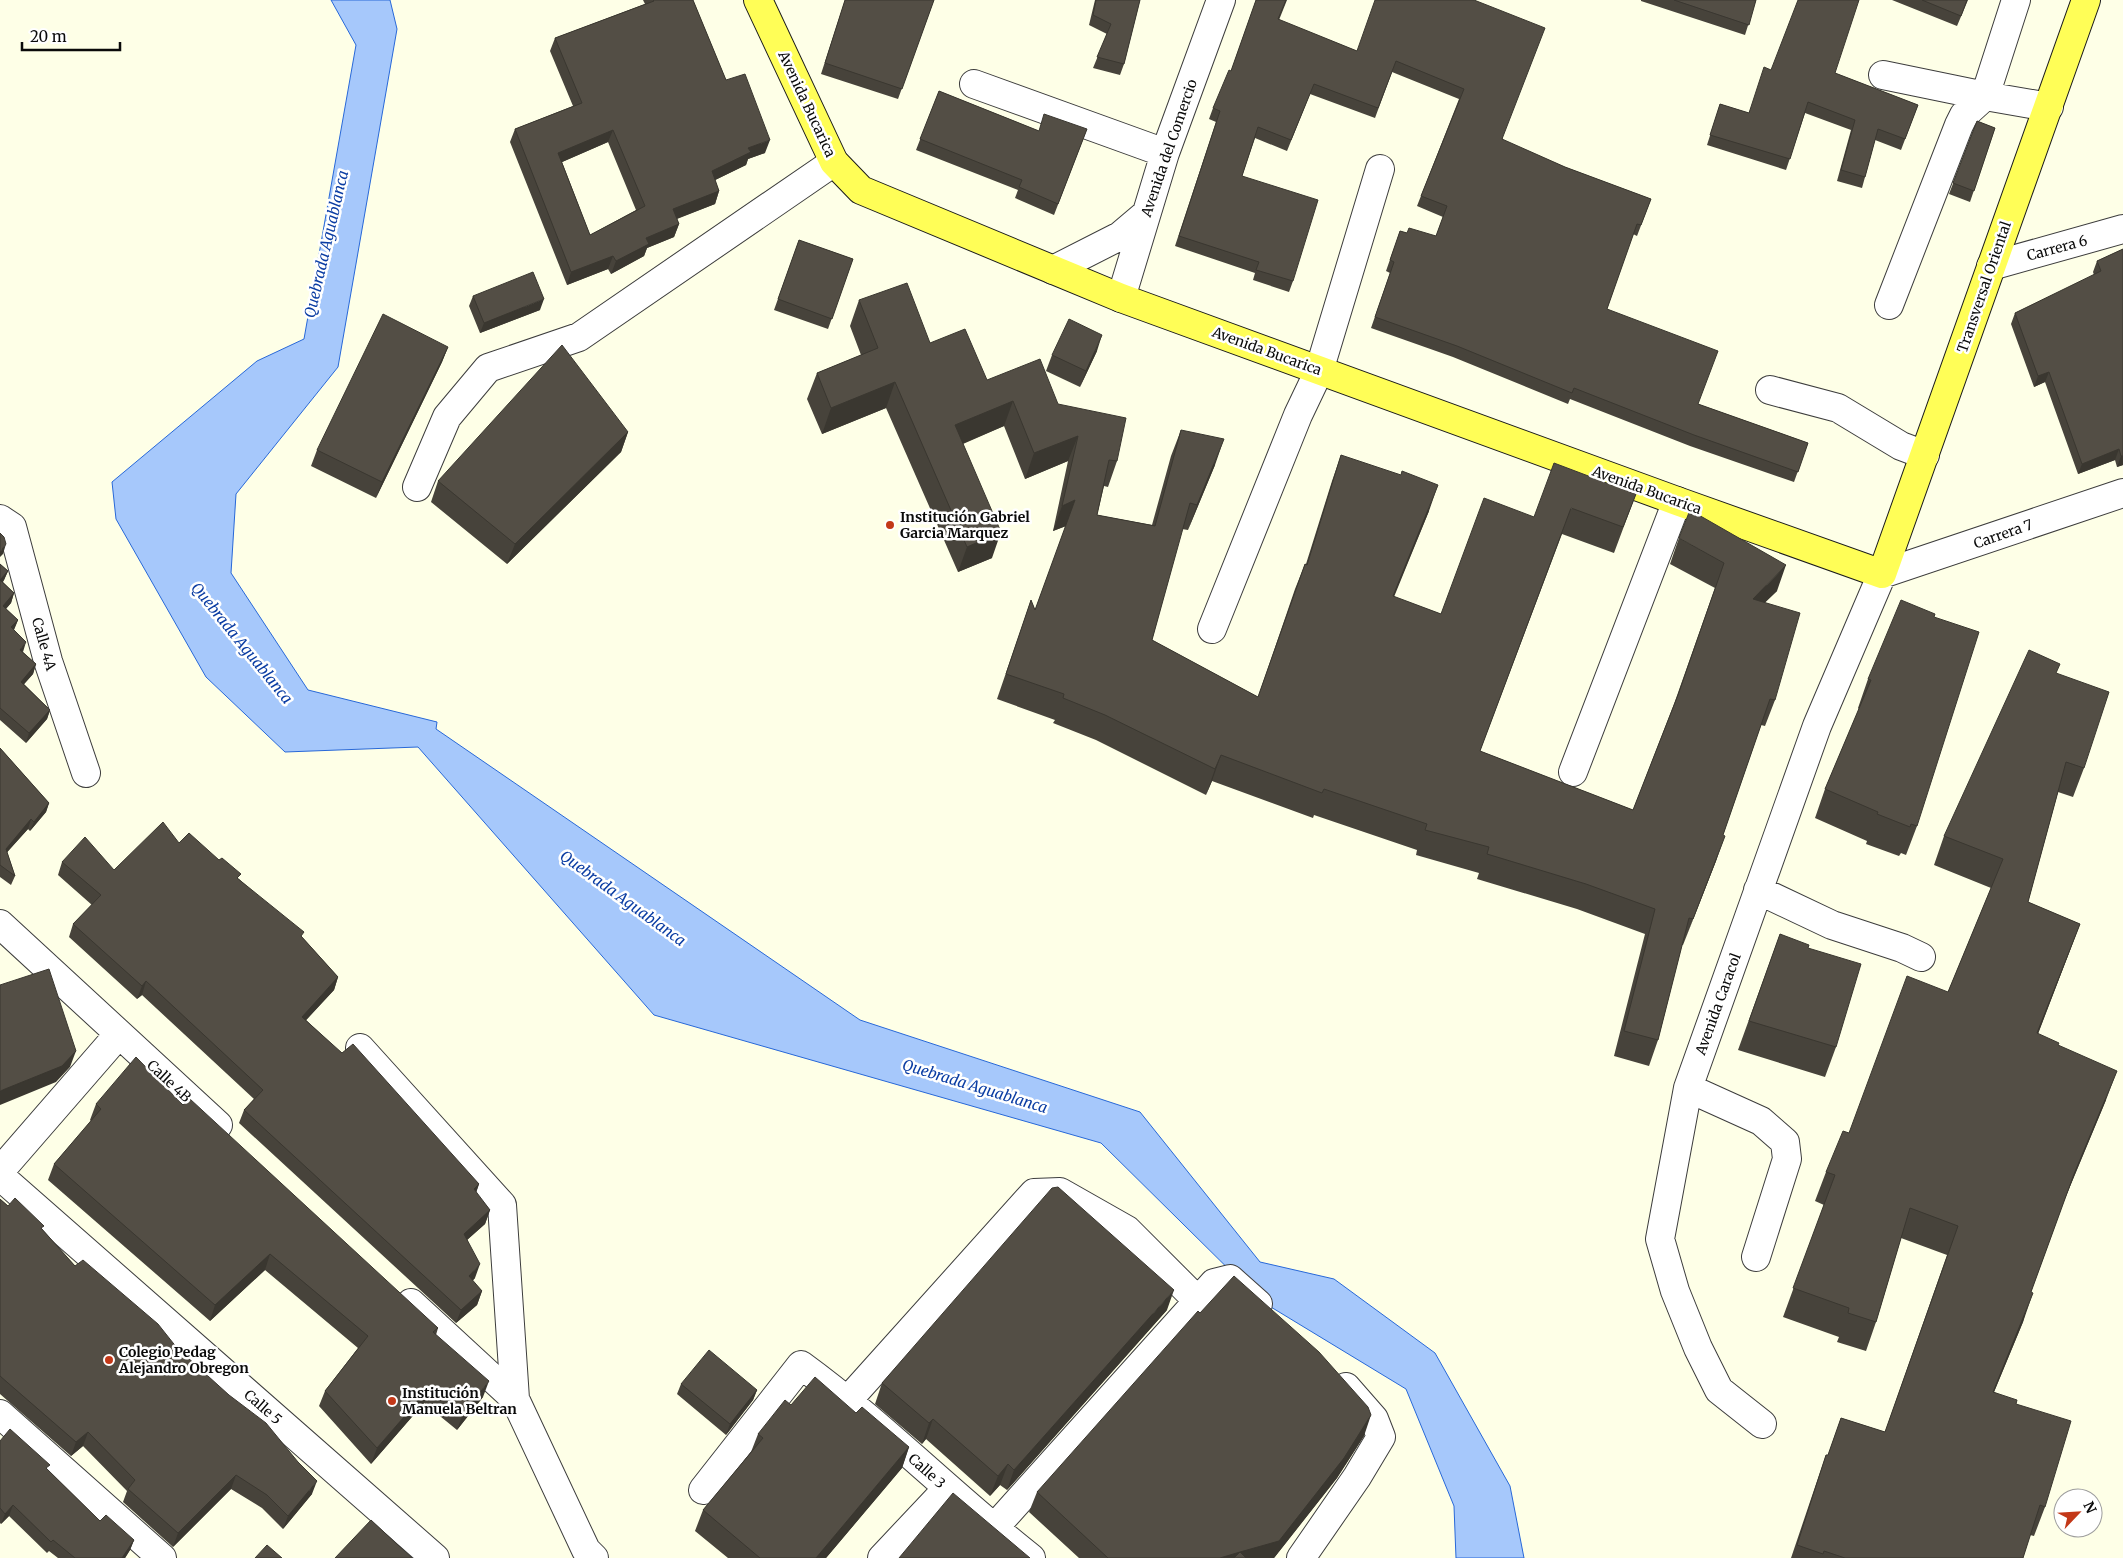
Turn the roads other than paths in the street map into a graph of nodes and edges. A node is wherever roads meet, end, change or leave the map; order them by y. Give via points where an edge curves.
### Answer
1 (758, 0) edge
2 (1221, 0) edge
3 (2016, 0) edge
4 (2086, 0) edge
5 (1883, 75) dead end
6 (974, 84) dead end
7 (1985, 96) junction
8 (2049, 107) junction
9 (1165, 153) junction
10 (834, 162) junction
11 (1380, 169) dead end
12 (1146, 214) junction
13 (2123, 230) edge
14 (1991, 266) junction
15 (1053, 270) junction
16 (1121, 298) junction
17 (1889, 305) dead end
18 (1319, 371) junction
19 (1770, 390) dead end
20 (1925, 455) junction
21 (417, 487) dead end
22 (2123, 493) edge
23 (1676, 501) junction
24 (0, 519) edge
25 (1882, 574) junction
26 (1212, 629) dead end
27 (1573, 772) dead end
28 (86, 773) dead end
29 (1758, 890) junction
30 (0, 924) edge
31 (1921, 957) dead end
32 (119, 1034) junction
33 (360, 1048) dead end
34 (1688, 1088) junction
35 (237, 1143) edge
36 (0, 1171) edge
37 (0, 1176) edge
38 (1756, 1256) dead end
39 (391, 1285) edge
40 (1197, 1300) junction
41 (1280, 1323) edge
42 (1329, 1368) edge
43 (516, 1400) junction
44 (848, 1400) junction
45 (0, 1414) edge
46 (1762, 1424) dead end
47 (947, 1489) junction
48 (703, 1490) dead end
49 (994, 1528) junction
50 (586, 1555) edge
51 (162, 1558) edge
52 (435, 1558) edge
53 (882, 1558) edge
54 (1031, 1558) edge
55 (1301, 1558) edge

1 - 10 main road, Avenida Bucarica
2 - 9 street, Avenida del Comercio
3 - 7 street
4 - 8 main road, Transversal Oriental
5 - 7 street
6 - 9 street
7 - 8 street
7 - 17 street via 1964,115 1959,125
8 - 14 main road, Transversal Oriental
9 - 12 street, Avenida del Comercio
10 - 15 main road, Avenida Bucarica via 861,190
10 - 21 street via 579,337 488,368 446,417
11 - 18 street
12 - 15 street via 1120,236
12 - 16 street, Avenida del Comercio
13 - 14 street, Carrera 6
14 - 20 main road, Transversal Oriental
15 - 16 main road, Avenida Bucarica
16 - 18 main road, Avenida Bucarica
18 - 23 main road, Avenida Bucarica
18 - 26 street via 1298,415
19 - 20 street via 1838,408 1901,446
20 - 25 main road, Transversal Oriental
22 - 25 street, Carrera 7
23 - 25 main road, Avenida Bucarica
23 - 27 street
24 - 28 street, Calle 4A via 12,527 48,661
25 - 29 street, Avenida Caracol via 1817,726
29 - 31 street via 1832,925
29 - 34 street, Avenida Caracol
30 - 32 street, Calle 4B
32 - 35 street, Calle 4B
32 - 36 street
33 - 43 street via 502,1204
34 - 38 street via 1761,1121 1785,1142 1787,1159
34 - 46 street, Avenida Caracol via 1660,1239 1675,1291 1698,1348 1720,1390
37 - 52 street, Calle 5
39 - 43 street
40 - 41 street via 1214,1283 1230,1279
40 - 44 street via 1127,1230 1060,1192 1034,1193
40 - 49 street
42 - 55 street via 1374,1419 1381,1437
43 - 50 street
44 - 47 street, Calle 3
44 - 48 street, Calle 3 via 801,1365
45 - 51 street
47 - 49 street, Calle 3
47 - 53 street
49 - 54 street, Calle 3

